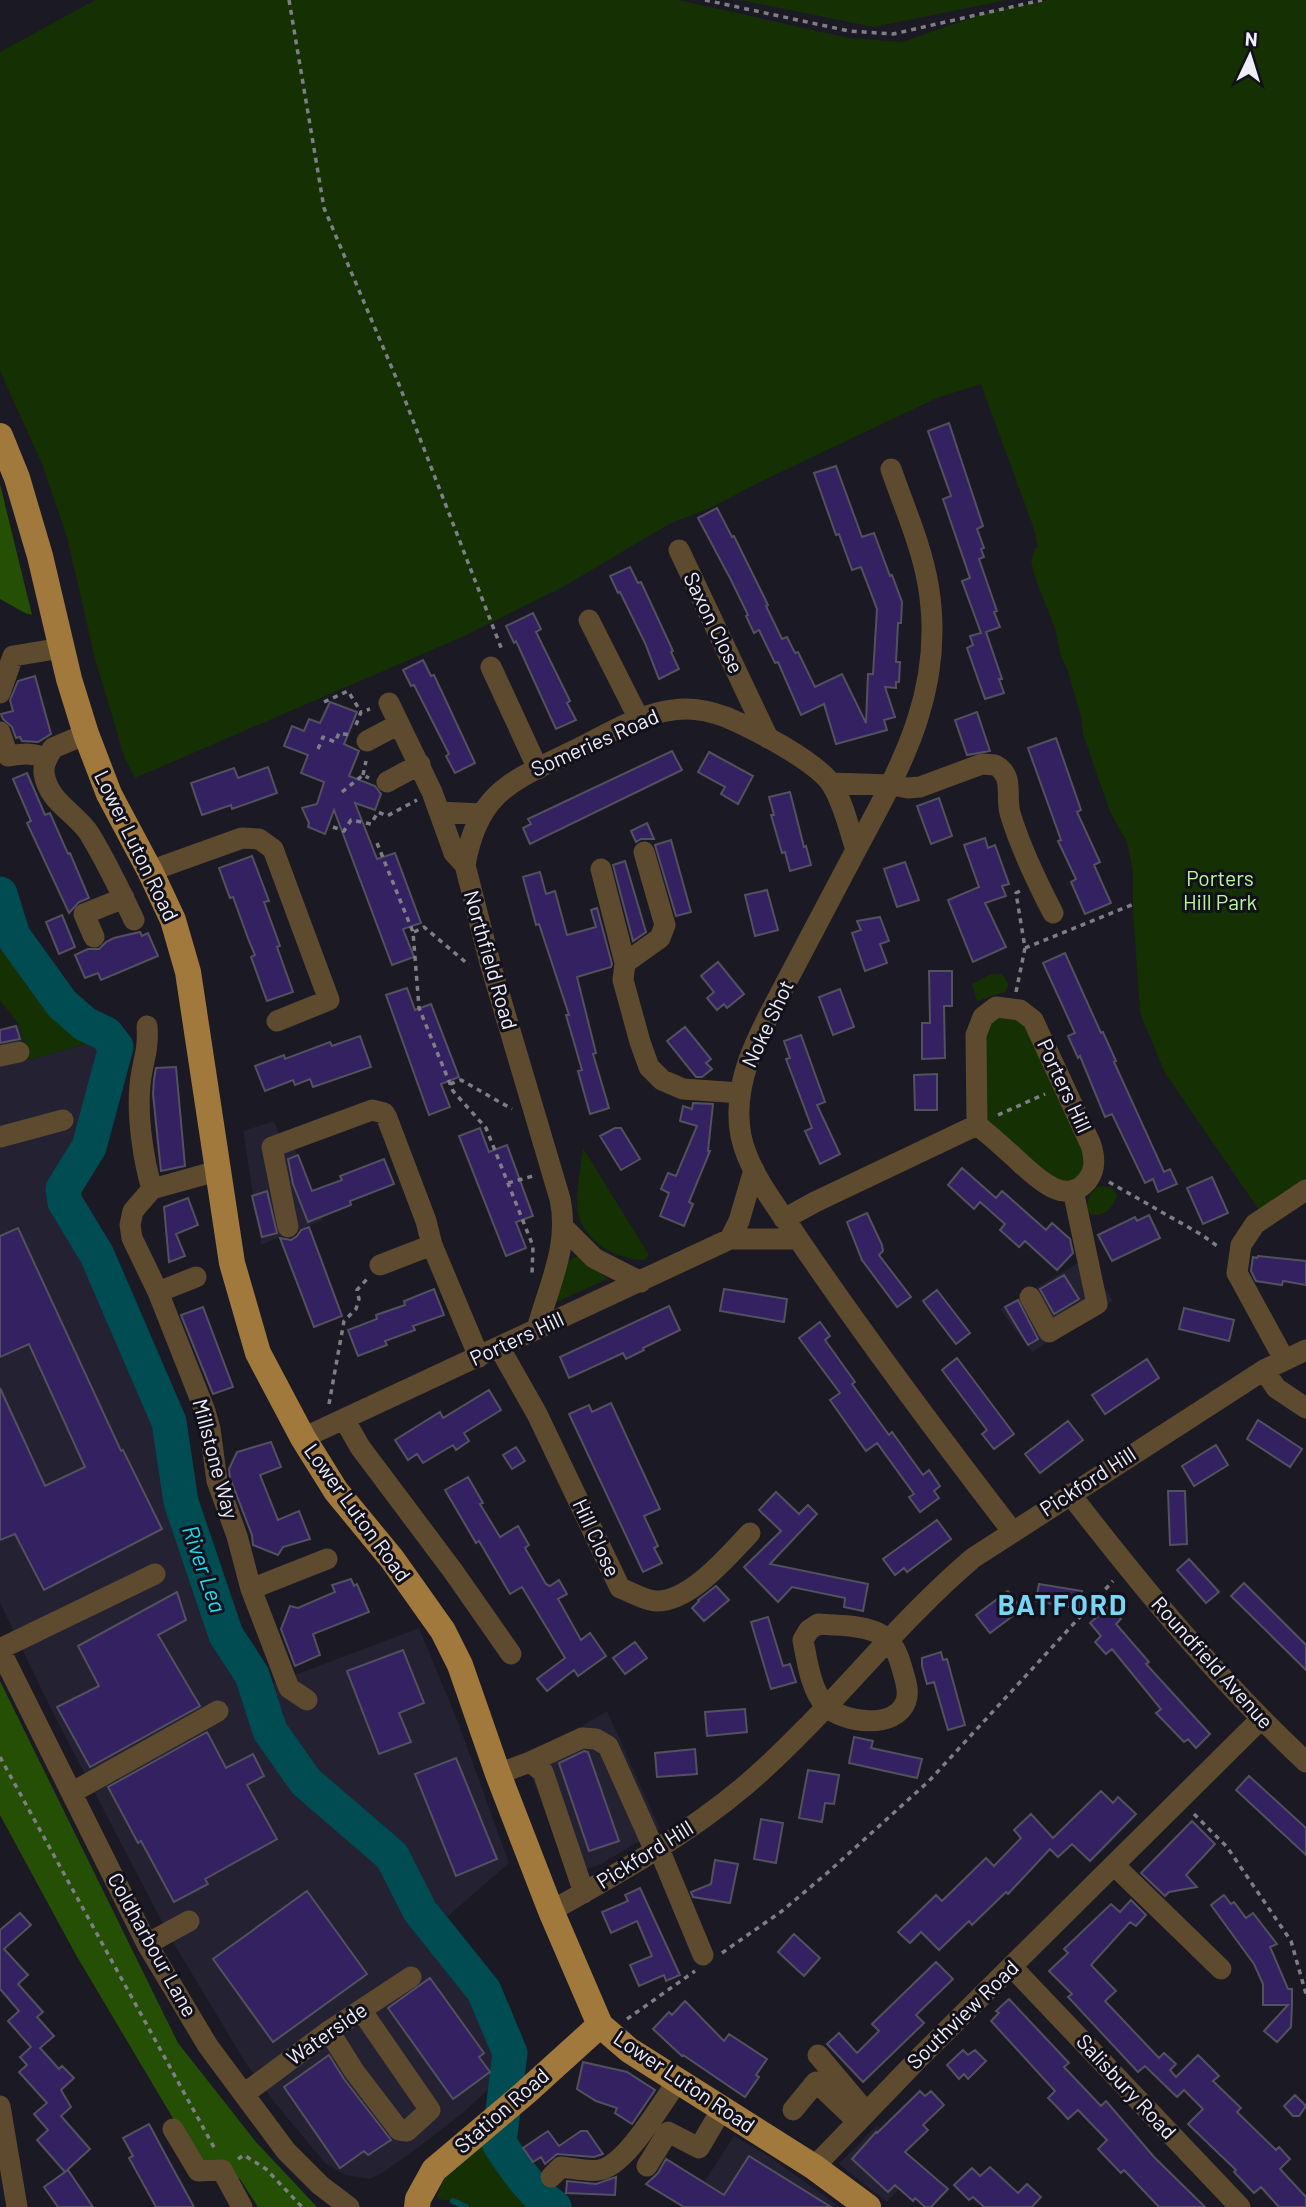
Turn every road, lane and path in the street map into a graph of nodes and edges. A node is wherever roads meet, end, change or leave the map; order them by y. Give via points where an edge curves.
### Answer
1 (289, 0) edge
2 (705, 0) edge
3 (1042, 0) edge
4 (0, 436) edge
5 (891, 469) dead end
6 (679, 550) dead end
7 (589, 620) dead end
8 (62, 648) junction
9 (491, 667) joint
10 (0, 693) edge
11 (748, 696) junction
12 (324, 702) dead end
13 (389, 704) joint
14 (361, 712) junction
15 (725, 717) junction
16 (639, 719) junction
17 (399, 724) junction
18 (0, 732) edge
19 (86, 734) junction
20 (768, 738) junction
21 (367, 741) dead end
22 (318, 749) dead end
23 (47, 759) junction
24 (420, 764) junction
25 (538, 769) junction
26 (387, 782) dead end
27 (831, 783) junction
28 (891, 785) junction
29 (432, 792) junction
30 (440, 812) junction
31 (481, 814) junction
32 (332, 827) dead end
33 (377, 843) dead end
34 (856, 850) junction
35 (644, 852) dead end
36 (465, 865) junction
37 (601, 869) dead end
38 (150, 870) junction
39 (1038, 883) junction
40 (124, 898) junction
41 (1134, 904) dead end
42 (1053, 913) dead end
43 (134, 920) dead end
44 (413, 932) junction
45 (93, 937) dead end
46 (1025, 948) junction
47 (490, 963) junction
48 (625, 963) junction
49 (1013, 1007) junction
50 (277, 1021) dead end
51 (147, 1026) dead end
52 (450, 1084) junction
53 (1063, 1086) junction
54 (740, 1093) junction
55 (534, 1110) junction
56 (63, 1120) dead end
57 (977, 1125) junction
58 (0, 1137) edge
59 (552, 1170) junction
60 (754, 1170) junction
61 (217, 1171) junction
62 (1092, 1174) junction
63 (508, 1183) junction
64 (152, 1189) junction
65 (1073, 1190) junction
66 (1306, 1190) edge
67 (784, 1219) junction
68 (288, 1227) dead end
69 (564, 1228) junction
70 (730, 1238) junction
71 (798, 1238) junction
72 (432, 1245) junction
73 (380, 1265) joint
74 (1237, 1273) junction
75 (532, 1274) dead end
76 (196, 1276) dead end
77 (640, 1282) junction
78 (158, 1292) junction
79 (1030, 1297) dead end
80 (537, 1329) junction
81 (499, 1347) junction
82 (1306, 1350) edge
83 (479, 1357) junction
84 (1284, 1359) junction
85 (1264, 1370) junction
86 (1306, 1408) edge
87 (324, 1428) junction
88 (1070, 1494) junction
89 (1012, 1531) junction
90 (750, 1533) dead end
91 (327, 1559) dead end
92 (1126, 1566) junction
93 (155, 1574) dead end
94 (251, 1589) junction
95 (888, 1639) junction
96 (0, 1650) edge
97 (511, 1654) dead end
98 (307, 1700) dead end
99 (826, 1706) junction
100 (218, 1711) dead end
101 (1260, 1720) junction
102 (0, 1757) edge
103 (530, 1762) junction
104 (1306, 1762) edge
105 (498, 1774) junction
106 (73, 1792) junction
107 (1180, 1800) junction
108 (657, 1850) junction
109 (1114, 1865) junction
110 (584, 1893) junction
111 (551, 1912) junction
112 (189, 1921) dead end
113 (147, 1944) junction
114 (706, 1960) junction
115 (1012, 1967) junction
116 (1221, 1969) dead end
117 (411, 1977) dead end
118 (1306, 1994) edge
119 (361, 2010) junction
120 (600, 2025) junction
121 (329, 2031) junction
122 (818, 2055) dead end
123 (677, 2082) junction
124 (244, 2094) junction
125 (0, 2106) edge
126 (722, 2109) junction
127 (793, 2110) dead end
128 (861, 2116) junction
129 (173, 2129) dead end
130 (646, 2165) dead end
131 (814, 2167) junction
132 (222, 2170) junction
133 (551, 2177) dead end
134 (864, 2206) edge
135 (17, 2207) edge
136 (242, 2207) edge
137 (302, 2207) edge
138 (349, 2207) edge
139 (417, 2207) edge
140 (1240, 2207) edge

1 - 9 path via 324,208 503,651
2 - 3 path via 849,31 893,34
4 - 8 main road, Lower Luton Road via 29,517
5 - 28 street, Noke Shot via 920,552 932,628 925,700
6 - 11 street, Saxon Close
7 - 16 street
8 - 10 street via 13,656
8 - 19 main road, Lower Luton Road
9 - 25 street
11 - 15 street, Saxon Close
11 - 20 street, Saxon Close
12 - 14 path via 348,691
13 - 14 path
13 - 17 street, Northfield Road
14 - 22 path via 352,736 339,733 335,742 323,737
15 - 16 street, Someries Road via 675,709
15 - 20 street, Someries Road
16 - 25 street, Someries Road
17 - 21 street
17 - 24 street, Northfield Road
18 - 23 street via 8,756
19 - 23 street via 53,748
19 - 38 main road, Lower Luton Road via 109,794
20 - 27 street, Someries Road
23 - 40 street via 44,773 58,803 87,831
24 - 26 street
24 - 29 street, Northfield Road
25 - 31 street, Someries Road via 501,791
27 - 28 street
27 - 34 street
28 - 34 street, Noke Shot
28 - 39 street via 920,787 982,764 1001,768 1009,783 1009,811
29 - 30 street, Northfield Road
29 - 32 path via 387,816 378,812 371,824 351,820 344,831
30 - 31 street
30 - 36 street, Northfield Road via 454,853
31 - 36 street, Someries Road
33 - 44 path
34 - 54 street, Noke Shot via 770,1014 745,1069
35 - 48 street via 666,925 660,938
36 - 47 street, Northfield Road
37 - 48 street
38 - 50 street via 242,838 270,845 329,1000
38 - 61 main road, Lower Luton Road via 173,920 188,972
39 - 42 street
39 - 46 path via 1016,893
40 - 43 street
40 - 45 street via 84,914
41 - 46 path
44 - 47 path via 424,928 474,968
44 - 52 path via 419,1007
46 - 49 path
47 - 55 street, Northfield Road
48 - 54 street via 623,980 649,1067 662,1080 683,1089
49 - 53 street, Porters Hill via 1032,1020
49 - 57 street via 989,1010 978,1025
51 - 64 street via 139,1098
52 - 55 path via 461,1080 520,1114
52 - 63 path via 486,1128
53 - 57 path
53 - 62 street, Porters Hill via 1091,1145
54 - 60 street, Noke Shot via 741,1138
55 - 59 street, Northfield Road
56 - 58 street
57 - 65 street via 1044,1184
57 - 67 street
59 - 63 path
59 - 69 street, Northfield Road
60 - 67 street, Noke Shot
60 - 70 street
61 - 64 street
61 - 87 main road, Lower Luton Road via 232,1262 258,1353
62 - 65 street
62 - 74 path via 1202,1235 1225,1252
63 - 75 path via 533,1246
64 - 78 street, Millstone Way via 133,1211 130,1225
65 - 79 street via 1097,1304 1049,1332
66 - 74 street via 1255,1224 1241,1245
67 - 71 street, Noke Shot
68 - 72 street via 272,1147 378,1110 387,1118
69 - 77 street via 594,1258
69 - 80 street, Northfield Road
70 - 71 street, Porters Hill
70 - 77 street, Porters Hill
71 - 89 street, Noke Shot via 907,1394
72 - 73 street
72 - 83 street
73 - 87 path via 357,1290 356,1309 344,1321
74 - 84 street
76 - 78 street
77 - 80 street, Porters Hill
78 - 94 street, Millstone Way via 205,1411 218,1480
80 - 81 street, Porters Hill
81 - 83 street, Porters Hill
81 - 90 street, Hill Close via 537,1414 620,1588 652,1601 669,1601 685,1593
82 - 84 street, Pickford Hill
83 - 87 street, Porters Hill
84 - 85 street, Pickford Hill
85 - 86 street via 1276,1388
85 - 88 street, Pickford Hill
87 - 97 street, Lower Luton Road via 360,1447
87 - 105 main road, Lower Luton Road via 336,1491 443,1631 460,1665
88 - 89 street, Pickford Hill
88 - 92 street, Roundfield Avenue
89 - 95 street, Pickford Hill via 937,1589
91 - 94 street
92 - 101 street, Roundfield Avenue
92 - 114 path via 929,1782 782,1911
93 - 96 street
94 - 98 street, Millstone Way via 289,1688
95 - 99 street, Pickford Hill
95 - 99 street via 898,1654 907,1689 904,1705 885,1720 872,1722
95 - 99 street via 875,1631 843,1626 818,1624 809,1630 803,1640 807,1658 816,1691
96 - 106 street, Coldharbour Lane
99 - 108 street, Pickford Hill via 748,1783
100 - 106 street
101 - 104 street, Roundfield Avenue
101 - 107 street, Southview Road
102 - 132 path via 215,2146
103 - 105 street
103 - 108 street via 582,1738 608,1746
103 - 110 street via 543,1772
105 - 111 main road, Lower Luton Road
106 - 113 street, Coldharbour Lane
107 - 109 street, Southview Road
107 - 118 path via 1227,1847 1291,1941
108 - 110 street, Pickford Hill
108 - 114 street
109 - 115 street, Southview Road
109 - 116 street
110 - 111 street, Pickford Hill
111 - 120 main road, Lower Luton Road
112 - 113 street
113 - 124 street, Coldharbour Lane via 208,2046
114 - 120 path via 629,2019
115 - 128 street, Southview Road
115 - 140 street, Salisbury Road
117 - 119 street, Waterside
119 - 121 street, Waterside
119 - 121 street via 430,2110 407,2131 399,2130
120 - 123 main road, Lower Luton Road
120 - 139 main road, Station Road via 434,2170
121 - 124 street, Waterside
122 - 128 street
123 - 126 main road, Lower Luton Road
123 - 133 street via 634,2145 609,2166 599,2170 561,2167
124 - 138 street, Coldharbour Lane via 286,2151
125 - 135 street
126 - 130 street via 699,2148 668,2132
126 - 131 main road, Lower Luton Road
127 - 128 street via 816,2082
128 - 131 street, Southview Road
129 - 132 street via 198,2171
131 - 134 main road, Lower Luton Road
132 - 136 street
132 - 137 path via 244,2155 266,2169

